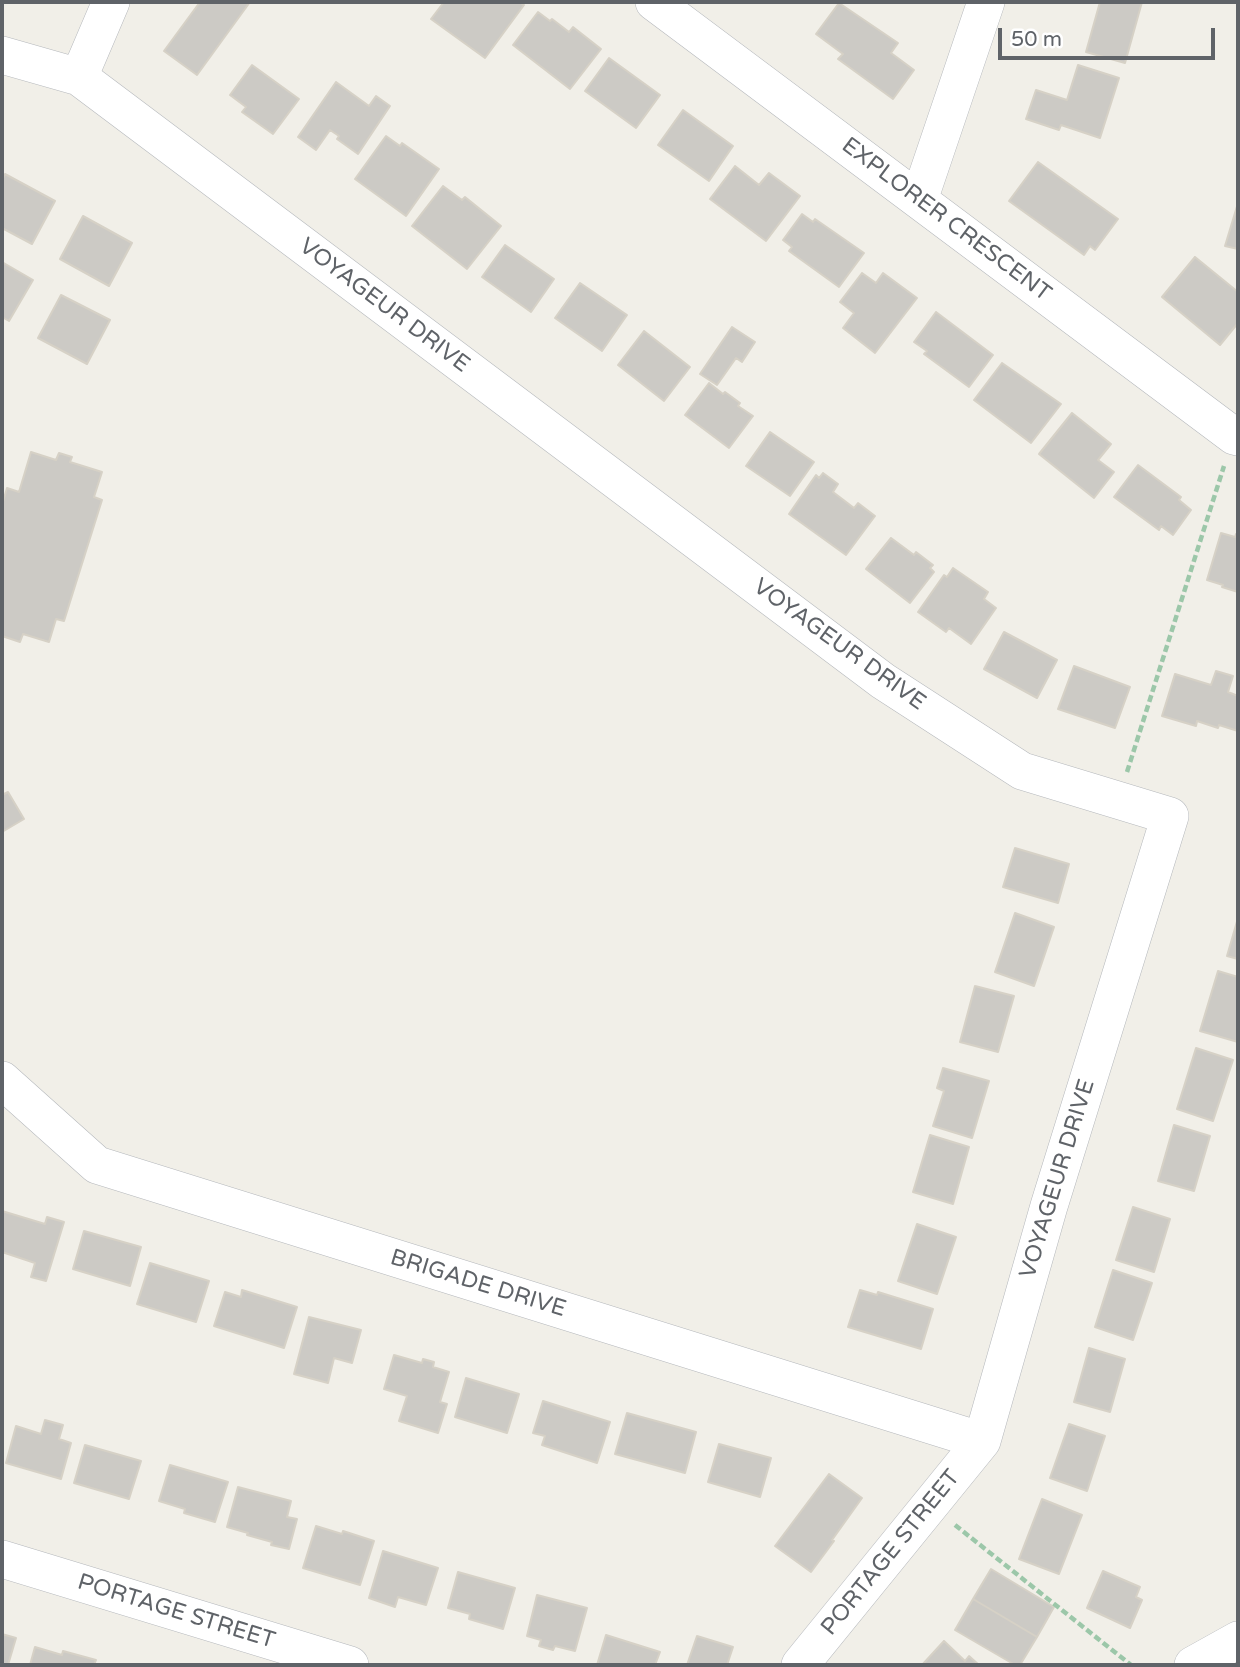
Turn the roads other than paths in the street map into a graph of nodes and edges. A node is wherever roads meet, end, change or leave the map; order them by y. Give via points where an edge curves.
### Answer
1 (111, 2) edge
2 (654, 2) edge
3 (986, 2) edge
4 (2, 54) edge
5 (79, 77) junction
6 (919, 200) junction
7 (1236, 436) edge
8 (2, 1080) edge
9 (982, 1441) junction
10 (2, 1559) edge
11 (1238, 1640) edge
12 (351, 1665) edge
13 (800, 1665) edge
14 (1193, 1665) edge

1 - 5 street
2 - 6 street, EXPLORER CRESCENT
3 - 6 street
4 - 5 street, VOYAGEUR DRIVE
5 - 9 street, VOYAGEUR DRIVE via 883,681 1022,771 1170,816 1049,1206
6 - 7 street, EXPLORER CRESCENT
8 - 9 street, BRIGADE DRIVE via 97,1166
9 - 13 street, PORTAGE STREET
10 - 12 street, PORTAGE STREET
11 - 14 street

